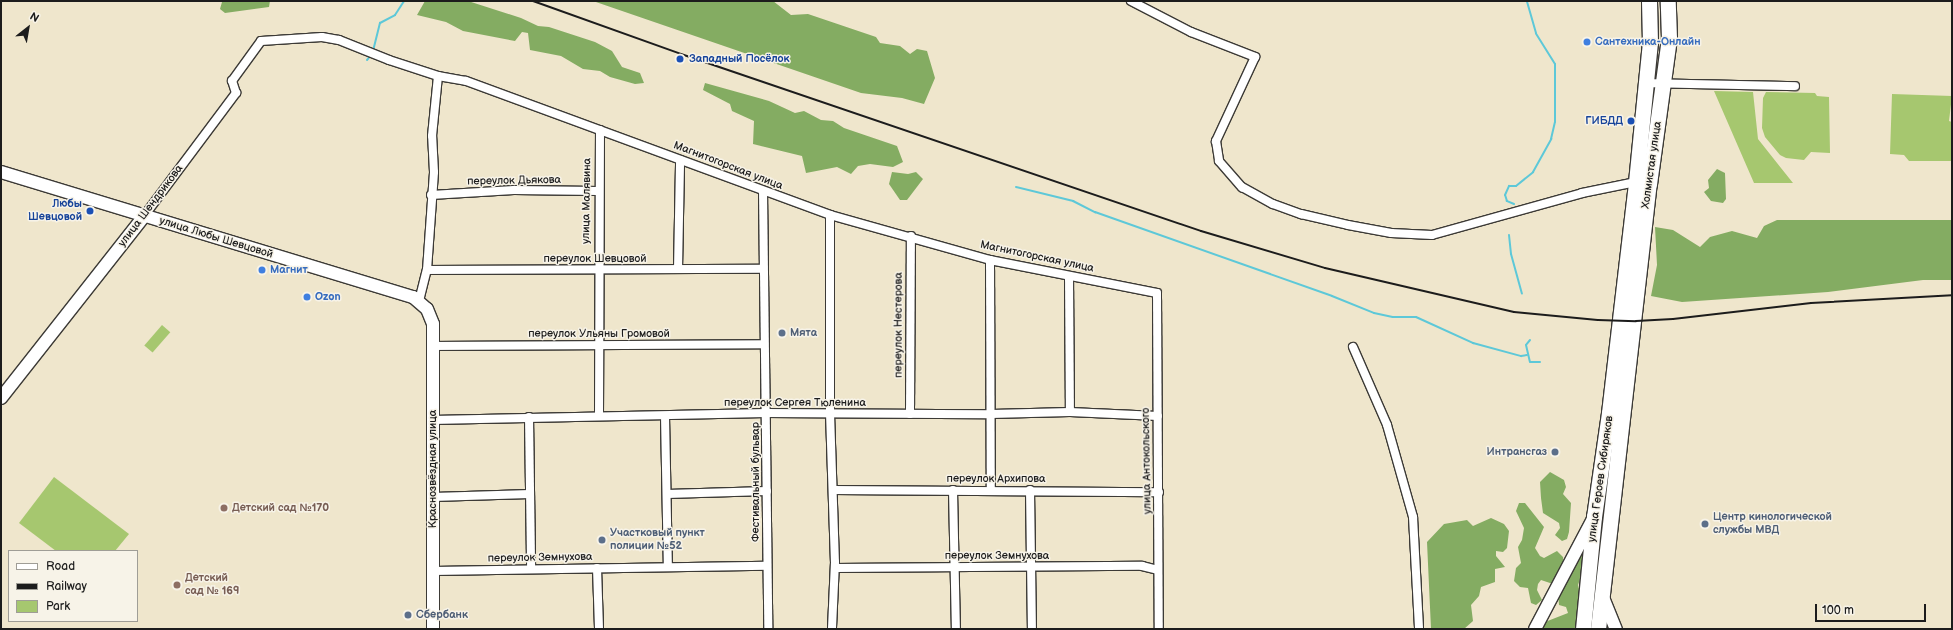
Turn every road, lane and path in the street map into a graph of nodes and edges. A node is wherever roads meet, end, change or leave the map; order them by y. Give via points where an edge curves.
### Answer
1 (1131, 1) edge
2 (1649, 1) edge
3 (1668, 1) edge
4 (300, 38) joint
5 (438, 76) junction
6 (1646, 83) junction
7 (1664, 83) junction
8 (1795, 86) dead end
9 (600, 130) junction
10 (680, 160) junction
11 (1, 172) edge
12 (1636, 182) junction
13 (763, 190) junction
14 (598, 191) junction
15 (431, 195) junction
16 (830, 215) junction
17 (144, 216) junction
18 (911, 236) junction
19 (990, 260) junction
20 (678, 269) junction
21 (763, 269) junction
22 (427, 270) junction
23 (597, 270) junction
24 (1069, 277) junction
25 (1157, 293) joint
26 (423, 305) junction
27 (1619, 328) joint
28 (1634, 328) joint
29 (764, 344) junction
30 (598, 345) junction
31 (433, 346) junction
32 (1354, 347) dead end
33 (1, 398) edge
34 (1070, 412) junction
35 (766, 413) junction
36 (830, 413) junction
37 (910, 414) junction
38 (991, 414) junction
39 (599, 415) junction
40 (665, 416) junction
41 (1158, 416) junction
42 (529, 417) junction
43 (432, 420) junction
44 (833, 490) junction
45 (953, 490) junction
46 (1030, 490) junction
47 (767, 491) junction
48 (991, 491) junction
49 (1159, 492) junction
50 (530, 494) junction
51 (667, 494) junction
52 (433, 497) junction
53 (1594, 517) junction
54 (767, 566) junction
55 (954, 566) junction
56 (668, 567) junction
57 (1030, 567) junction
58 (531, 568) junction
59 (597, 568) junction
60 (835, 568) junction
61 (1158, 570) junction
62 (433, 571) junction
63 (1602, 594) junction
64 (433, 629) edge
65 (599, 629) edge
66 (768, 629) edge
67 (832, 629) edge
68 (956, 629) edge
69 (1032, 629) edge
70 (1159, 629) edge
71 (1419, 629) edge
72 (1535, 629) edge
73 (1583, 629) edge
74 (1598, 629) edge
75 (1616, 629) edge

1 - 12 street via 1184,29 1255,57 1216,141 1220,161 1242,187 1287,209 1341,224 1391,233 1432,235 1582,193
2 - 6 highway, Холмистая улица via 1650,42
3 - 7 highway, Холмистая улица via 1669,38
4 - 5 street, Магнитогорская улица via 339,40
4 - 17 street, улица Шендрикова via 260,41 232,81 236,94
5 - 9 street, Магнитогорская улица via 466,81
5 - 15 street via 432,136 434,172
6 - 7 street
6 - 12 highway, Холмистая улица
7 - 8 street
7 - 28 highway, Холмистая улица via 1649,184
9 - 10 street, Магнитогорская улица
9 - 14 street, улица Малявина
10 - 13 street, Магнитогорская улица
10 - 20 street
11 - 17 street, улица Любы Шевцовой
12 - 27 highway, Холмистая улица
13 - 16 street, Магнитогорская улица
13 - 21 street, Фестивальный бульвар
14 - 15 street, переулок Дьякова via 514,190
14 - 23 street, улица Малявина
15 - 22 street
16 - 18 street, Магнитогорская улица
16 - 36 street
17 - 26 street, улица Любы Шевцовой via 406,294
17 - 33 street, улица Шендрикова
18 - 19 street, Магнитогорская улица
18 - 37 street, переулок Нестерова
19 - 24 street, Магнитогорская улица
19 - 38 street
20 - 21 street, переулок Шевцовой
20 - 23 street, переулок Шевцовой
21 - 29 street, Фестивальный бульвар
22 - 23 street, переулок Шевцовой
22 - 26 street
23 - 30 street, улица Малявина
24 - 25 street, Магнитогорская улица
24 - 34 street
25 - 41 street, улица Антокольского
26 - 31 street, Краснозвёздная улица via 432,324
27 - 53 highway, улица Героев Сибиряков
28 - 63 highway, улица Героев Сибиряков
29 - 30 street, переулок Ульяны Громовой
29 - 35 street, Фестивальный бульвар
30 - 31 street, переулок Ульяны Громовой
30 - 39 street, улица Малявина
31 - 43 street, Краснозвёздная улица
32 - 71 street via 1386,426 1413,517
34 - 38 street, переулок Сергея Тюленина
34 - 41 street, переулок Сергея Тюленина
35 - 36 street, переулок Сергея Тюленина
35 - 40 street, переулок Сергея Тюленина
35 - 47 street, Фестивальный бульвар
36 - 37 street, переулок Сергея Тюленина
36 - 44 street
37 - 38 street, переулок Сергея Тюленина
38 - 48 street
39 - 40 street, переулок Сергея Тюленина
39 - 42 street, переулок Сергея Тюленина
40 - 51 street
41 - 49 street, улица Антокольского
42 - 43 street, переулок Сергея Тюленина
42 - 50 street
43 - 52 street, Краснозвёздная улица
44 - 45 street, переулок Архипова
44 - 60 street
45 - 48 street, переулок Архипова
45 - 55 street
46 - 48 street, переулок Архипова
46 - 49 street, переулок Архипова
46 - 57 street
47 - 51 street
47 - 54 street, Фестивальный бульвар
49 - 61 street, улица Антокольского
50 - 52 street
50 - 58 street
51 - 56 street
52 - 62 street, Краснозвёздная улица
53 - 72 street
53 - 73 highway, улица Героев Сибиряков
54 - 56 street, переулок Земнухова
54 - 66 street, Фестивальный бульвар
55 - 57 street, переулок Земнухова
55 - 60 street, переулок Земнухова
55 - 68 street
56 - 59 street, переулок Земнухова
57 - 61 street, переулок Земнухова via 1142,566
57 - 69 street
58 - 59 street, переулок Земнухова
58 - 62 street, переулок Земнухова
59 - 65 street
60 - 67 street
61 - 70 street, улица Антокольского
62 - 64 street, Краснозвёздная улица
63 - 74 highway, улица Героев Сибиряков
63 - 75 street

